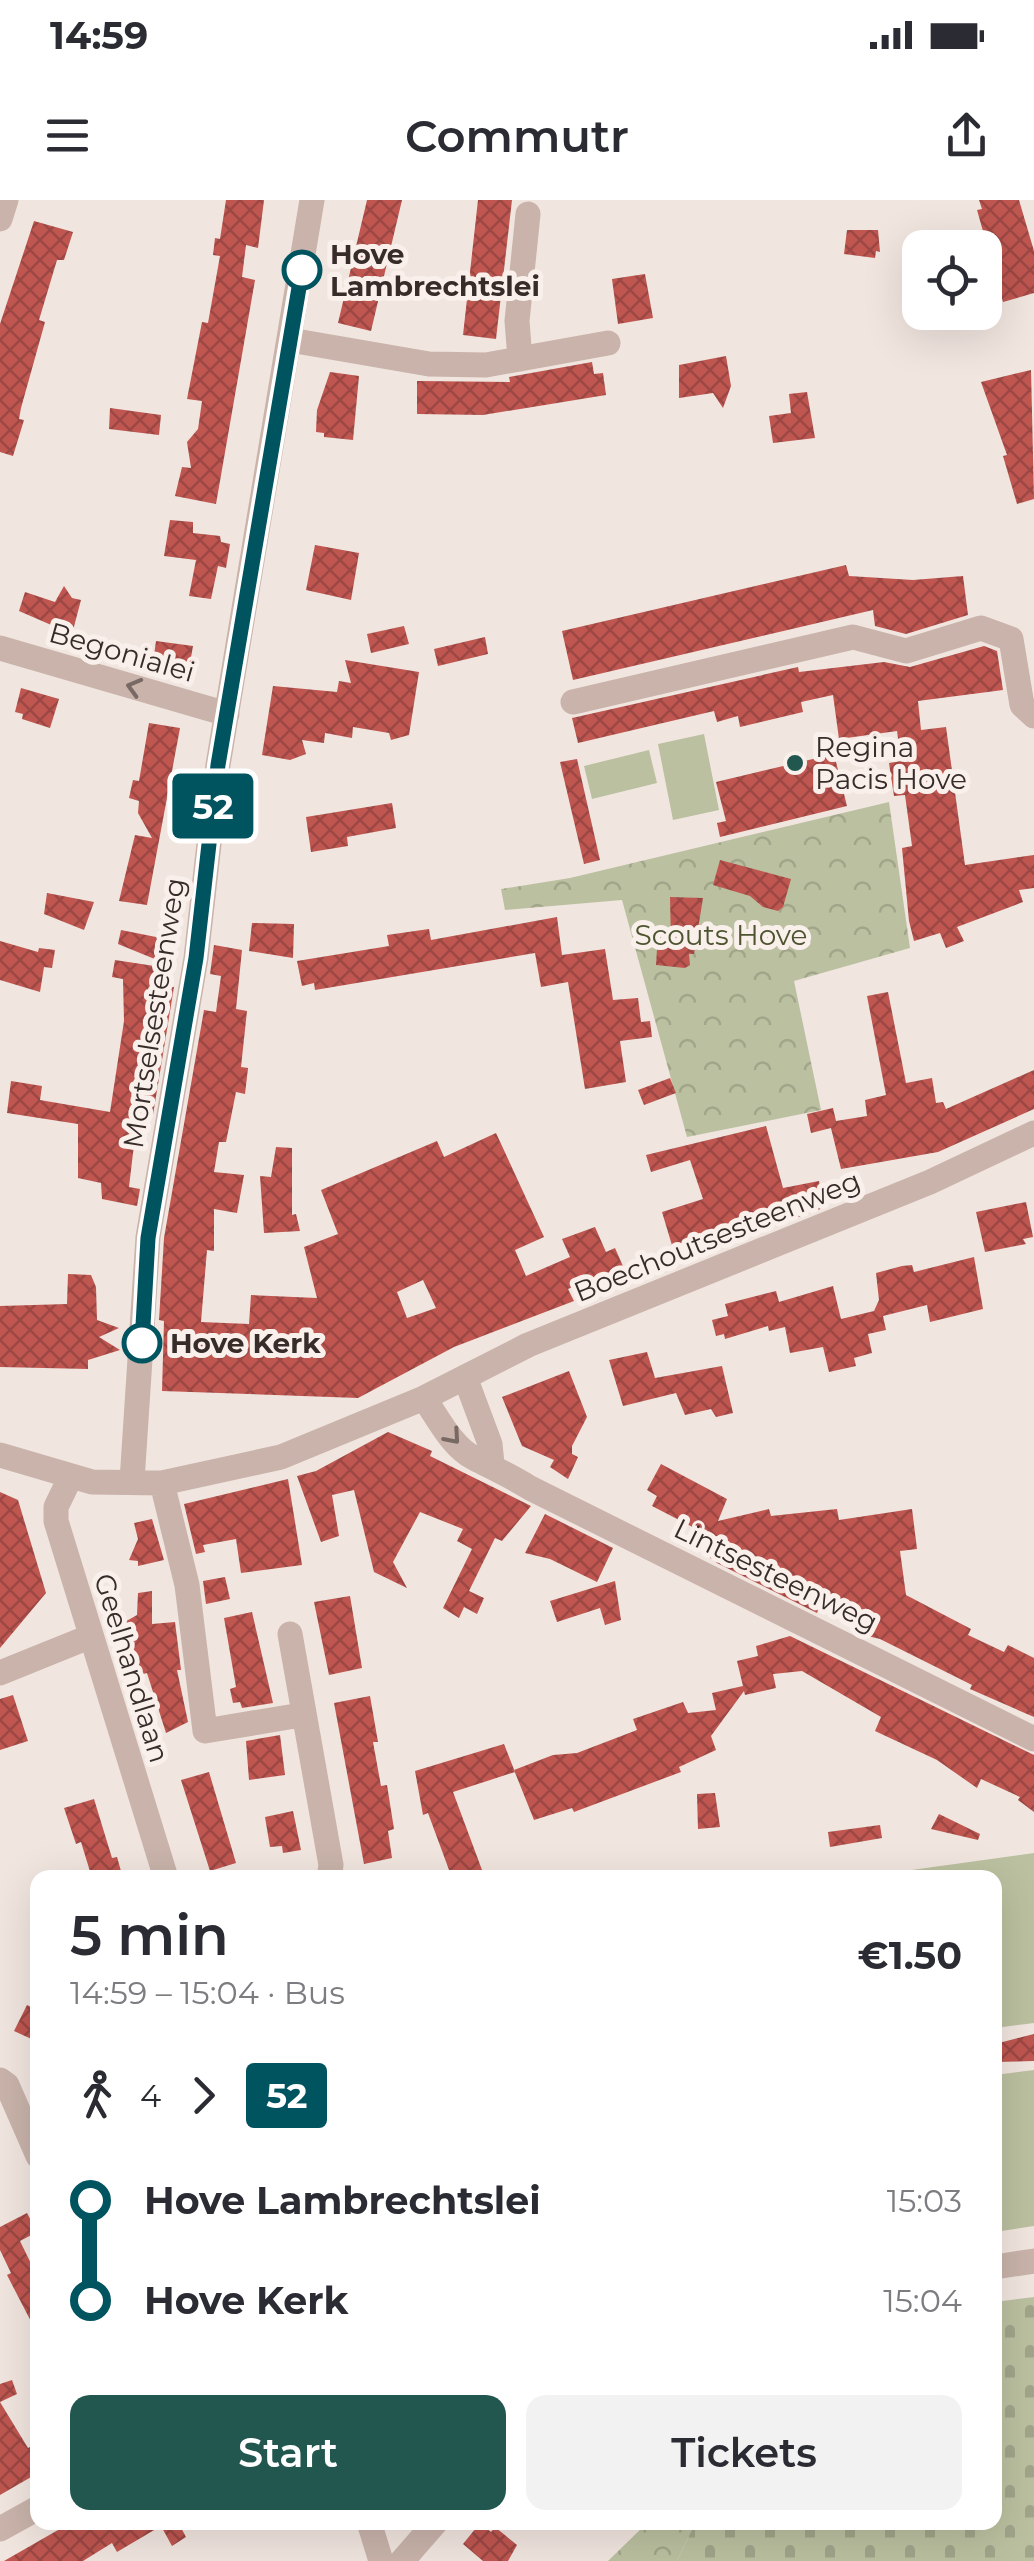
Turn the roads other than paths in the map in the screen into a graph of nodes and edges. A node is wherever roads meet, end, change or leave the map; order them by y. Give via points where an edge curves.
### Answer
1 (6, 200) edge
2 (312, 200) edge
3 (528, 214) dead end
4 (0, 220) edge
5 (290, 340) junction
6 (608, 343) dead end
7 (520, 359) junction
8 (0, 648) edge
9 (573, 702) dead end
10 (228, 714) junction
11 (1034, 716) edge
12 (1034, 1133) edge
13 (465, 1377) junction
14 (424, 1398) junction
15 (0, 1456) edge
16 (492, 1464) junction
17 (70, 1478) junction
18 (132, 1482) junction
19 (162, 1483) junction
20 (290, 1634) dead end
21 (89, 1637) junction
22 (0, 1673) edge
23 (301, 1715) junction
24 (1034, 1739) edge
25 (163, 1870) edge
26 (331, 1870) edge
27 (0, 2080) edge
28 (30, 2138) edge
29 (1034, 2262) edge
30 (1002, 2266) edge
31 (30, 2512) edge
32 (0, 2529) edge
33 (371, 2530) edge
34 (429, 2530) edge
35 (381, 2561) edge
36 (402, 2561) edge

1 - 4 street
2 - 5 street, Mortselsesteenweg
3 - 7 street via 517,321
5 - 7 street via 430,364
5 - 10 street, Mortselsesteenweg
6 - 7 street
10 -> 8 street, Begonialei
9 - 11 street via 853,637 906,652 981,628 1012,638 1022,706
10 - 18 street, Mortselsesteenweg via 196,958 148,1238
12 - 13 street, Boechoutsesteenweg
13 - 14 street, Boechoutsesteenweg
13 - 16 street
14 -> 16 street, Lintsesteenweg via 472,1458
14 - 19 street, Boechoutsesteenweg via 281,1457
15 - 17 street, Boechoutsesteenweg
16 - 24 street, Lintsesteenweg
17 - 18 street, Boechoutsesteenweg
17 - 21 street, Geelhandlaan via 56,1521
18 - 19 street, Boechoutsesteenweg
19 - 23 street via 187,1585 206,1731
20 - 23 street
21 - 22 street
21 - 25 street, Geelhandlaan
23 - 26 street
27 - 28 street
29 - 30 street
31 - 32 street
33 - 35 street
34 - 36 street

